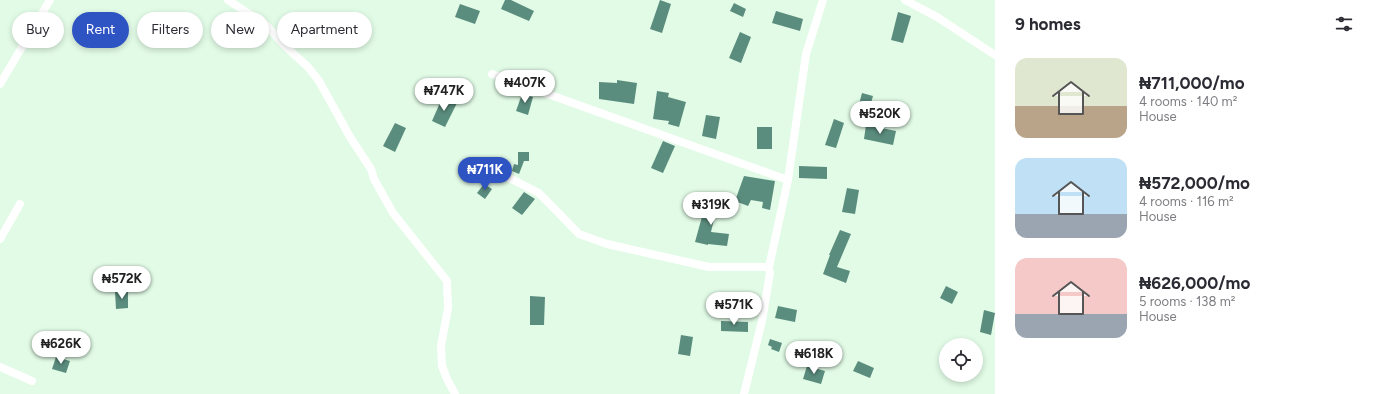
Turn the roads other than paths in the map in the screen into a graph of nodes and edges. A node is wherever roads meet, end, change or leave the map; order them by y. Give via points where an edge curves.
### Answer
1 (50, 0) edge
2 (228, 0) edge
3 (823, 0) edge
4 (904, 0) edge
5 (995, 55) edge
6 (492, 74) dead end
7 (0, 84) edge
8 (482, 164) dead end
9 (788, 180) junction
10 (20, 204) dead end
11 (0, 239) edge
12 (769, 267) junction
13 (0, 367) edge
14 (32, 381) dead end
15 (455, 394) edge
16 (744, 394) edge

1 - 7 street
2 - 15 street via 266,24 319,81 393,212 447,281 448,308 441,346 442,366
3 - 9 street via 806,54
4 - 5 street via 937,17
6 - 9 street
8 - 12 street via 539,193 579,234 607,244 709,267
9 - 12 street
10 - 11 street
12 - 16 street via 762,321
13 - 14 street

